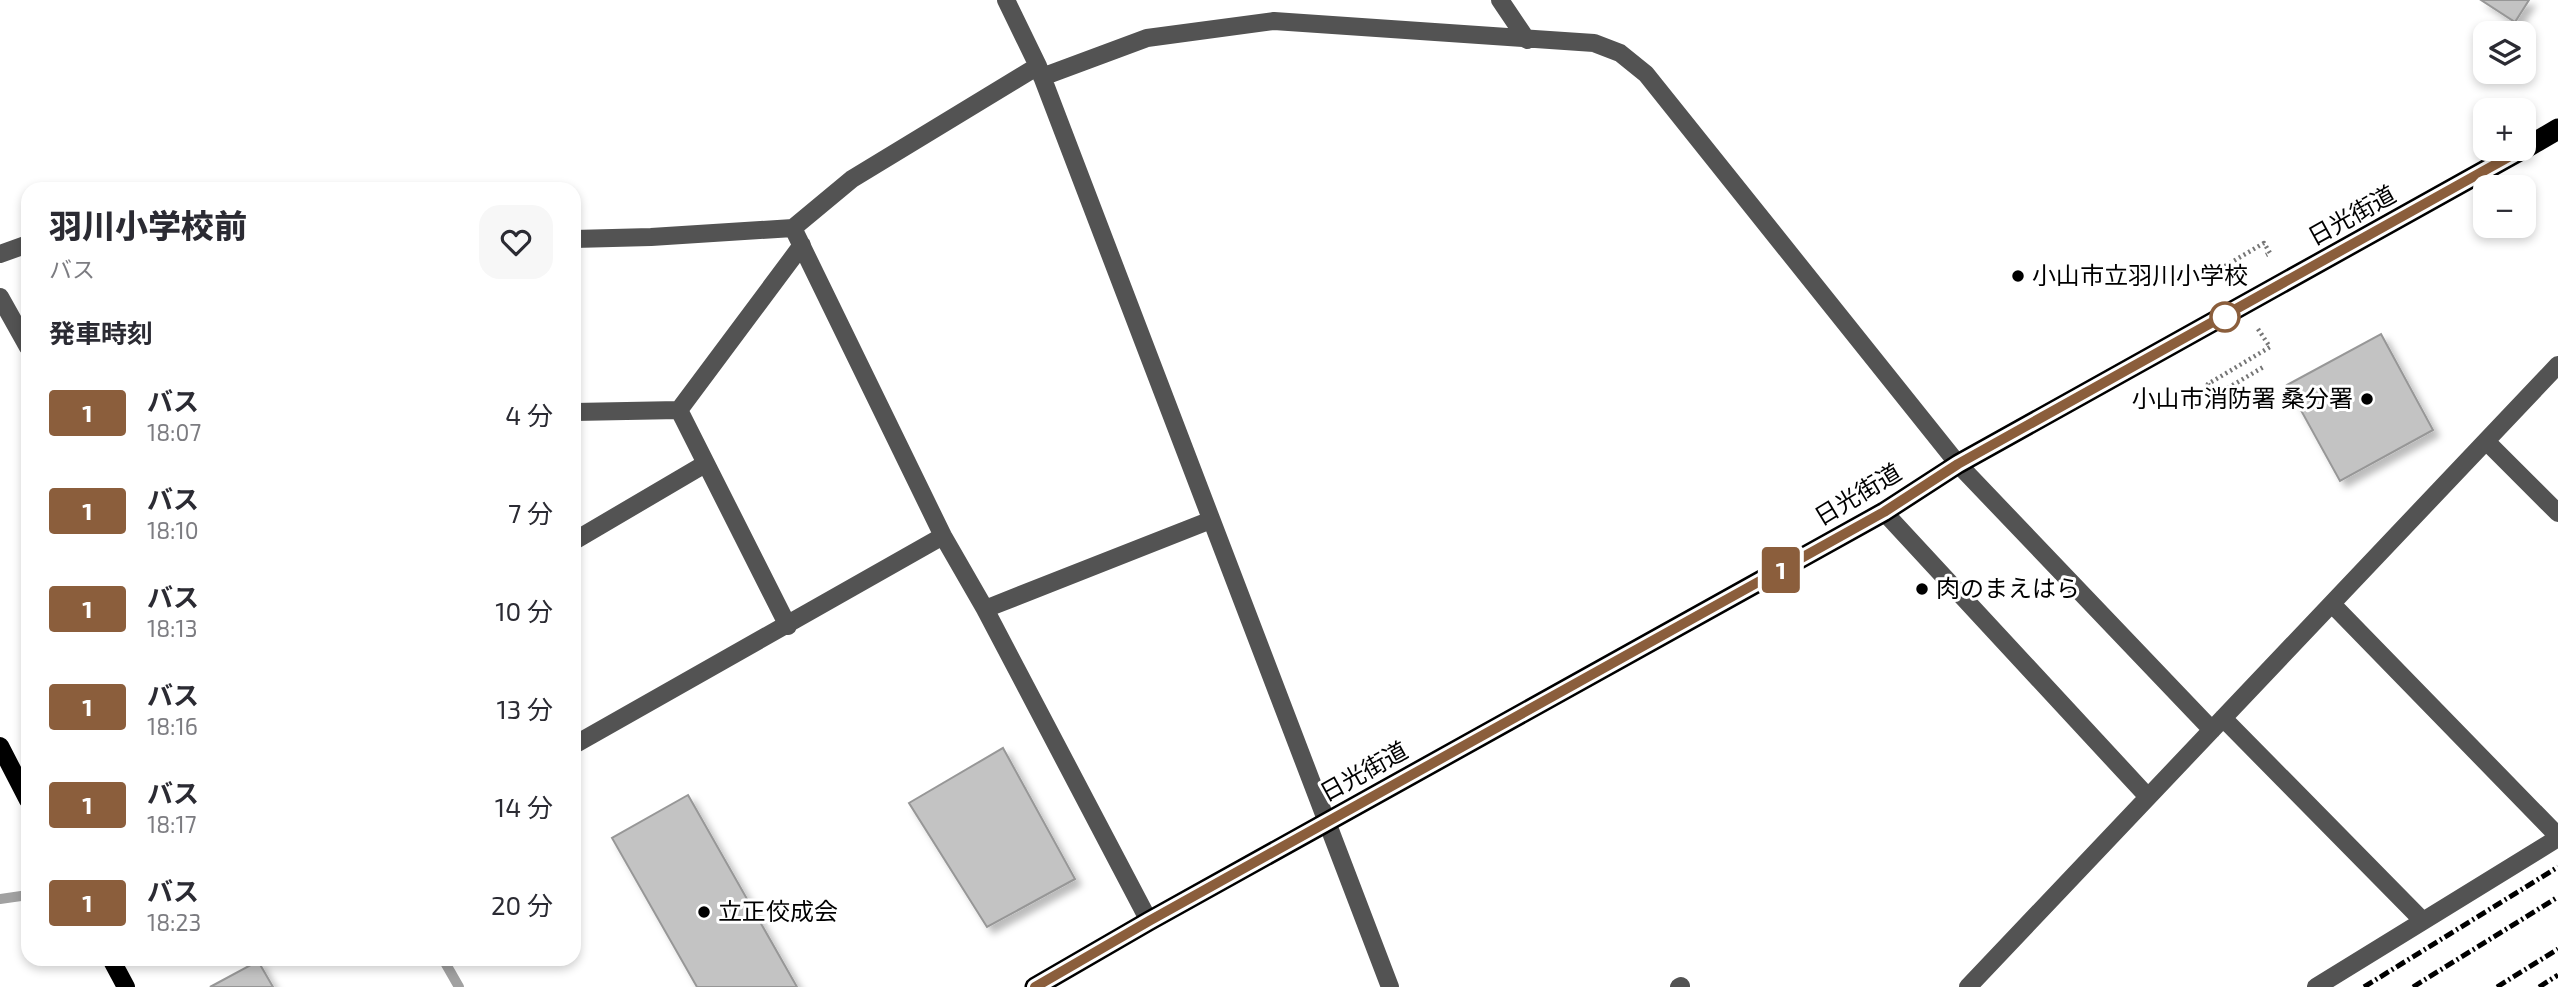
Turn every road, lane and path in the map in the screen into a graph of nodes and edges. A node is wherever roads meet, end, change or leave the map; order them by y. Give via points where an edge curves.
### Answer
1 (1006, 0) edge
2 (1500, 0) edge
3 (1527, 40) junction
4 (1040, 71) junction
5 (2558, 129) edge
6 (2536, 142) edge
7 (2501, 161) edge
8 (793, 228) junction
9 (581, 239) edge
10 (802, 245) junction
11 (21, 246) edge
12 (0, 254) edge
13 (2259, 259) dead end
14 (2220, 269) dead end
15 (0, 297) edge
16 (21, 334) edge
17 (2270, 347) dead end
18 (2558, 365) edge
19 (2265, 366) dead end
20 (679, 410) junction
21 (581, 412) edge
22 (2486, 441) junction
23 (705, 464) junction
24 (1958, 464) junction
25 (1884, 512) junction
26 (2558, 513) edge
27 (1211, 520) junction
28 (943, 536) junction
29 (581, 537) edge
30 (2332, 604) junction
31 (985, 608) junction
32 (788, 626) junction
33 (2218, 724) junction
34 (581, 741) edge
35 (0, 746) edge
36 (21, 786) edge
37 (2148, 797) junction
38 (1327, 823) junction
39 (2558, 837) edge
40 (1149, 921) junction
41 (2423, 921) junction
42 (115, 966) edge
43 (126, 987) edge
44 (1035, 987) edge
45 (1390, 987) edge
46 (1969, 987) edge
47 (2316, 987) edge

1 - 4 street
2 - 3 street
3 - 4 street via 1274,21 1147,38
3 - 24 street via 1594,43 1620,54 1646,74
4 - 8 street via 852,179
4 - 27 street
5 - 6 highway, 日光街道
7 - 24 highway, 日光街道
8 - 9 street
8 - 10 street
10 - 20 street
10 - 28 street
11 - 12 street
13 - 14 path via 2270,253 2264,243
15 - 16 street
17 - 19 path via 2208,384 2216,395
18 - 22 street
20 - 21 street
20 - 23 street
22 - 26 street
22 - 30 street
23 - 29 street
23 - 32 street
24 - 25 highway, 日光街道
24 - 33 street
25 - 37 street
25 - 38 highway, 日光街道
27 - 31 street
27 - 38 street
28 - 31 street
28 - 32 street
30 - 33 street
30 - 39 street
31 - 40 street
32 - 34 street
33 - 37 street
33 - 41 street
35 - 36 main road
37 - 46 street
38 - 40 highway, 日光街道
38 - 45 street
39 - 41 street
40 - 44 highway, 日光街道
41 - 47 street
42 - 43 main road

